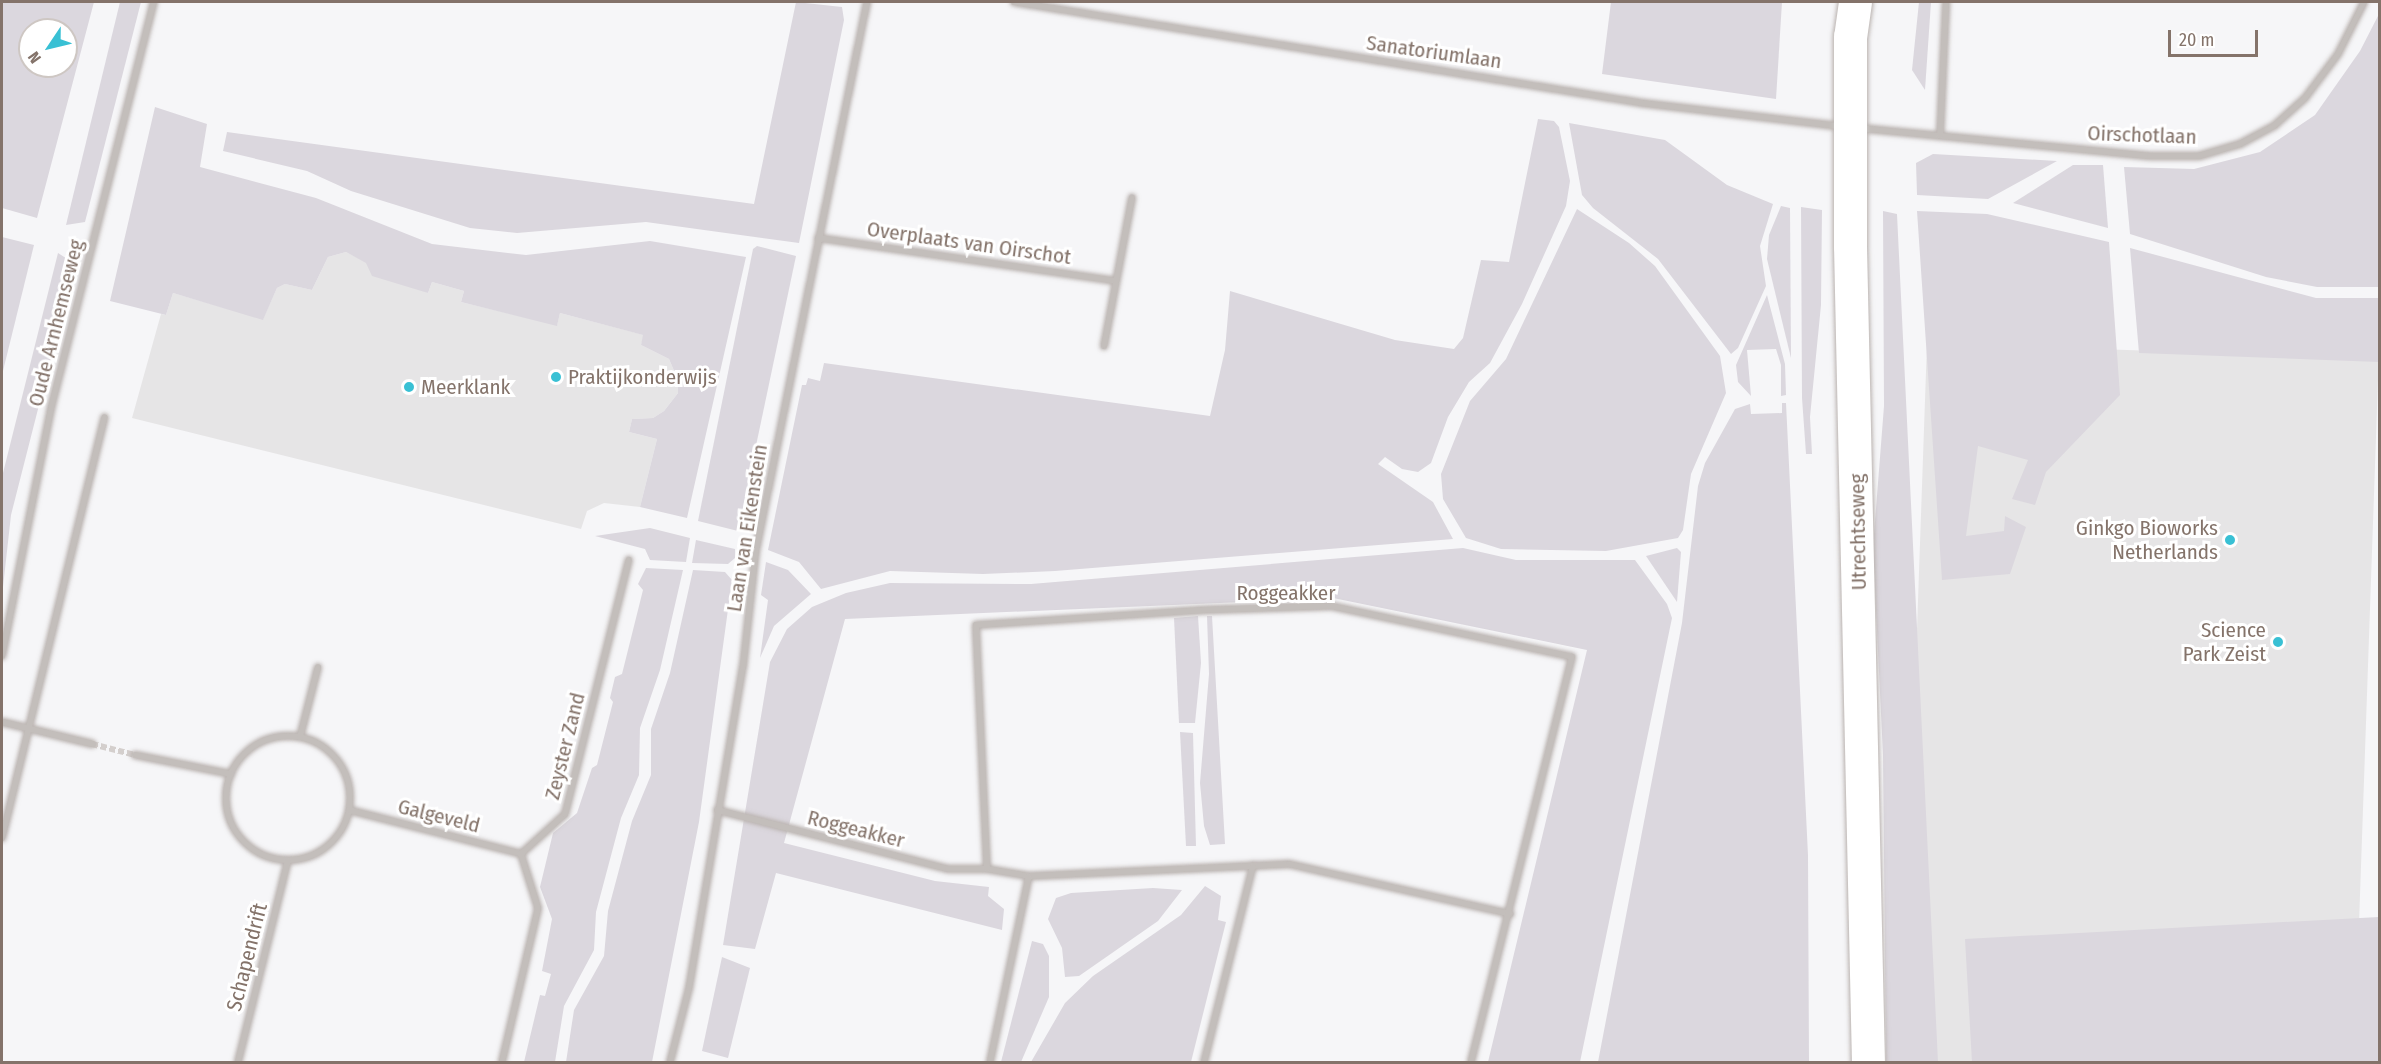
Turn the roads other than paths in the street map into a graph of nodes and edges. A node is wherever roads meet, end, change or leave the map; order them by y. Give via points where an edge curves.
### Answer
1 (154, 2) edge
2 (867, 2) edge
3 (1014, 2) edge
4 (1855, 2) edge
5 (1946, 2) edge
6 (2364, 2) edge
7 (1850, 127) junction
8 (1940, 136) junction
9 (1132, 198) dead end
10 (818, 238) junction
11 (1116, 281) junction
12 (1104, 346) dead end
13 (105, 417) dead end
14 (629, 560) dead end
15 (2, 656) edge
16 (318, 667) dead end
17 (2, 722) edge
18 (30, 728) junction
19 (300, 737) junction
20 (92, 744) tunnel mouth
21 (135, 755) tunnel mouth
22 (231, 774) junction
23 (349, 810) junction
24 (717, 810) junction
25 (2, 838) edge
26 (521, 854) junction
27 (288, 860) junction
28 (1252, 865) junction
29 (987, 869) junction
30 (1029, 876) junction
31 (1510, 914) junction
32 (238, 1062) edge
33 (502, 1062) edge
34 (670, 1062) edge
35 (990, 1062) edge
36 (1204, 1062) edge
37 (1471, 1062) edge
38 (1868, 1062) edge

1 - 15 street, Oude Arnhemseweg via 51,408
2 - 10 street, Laan van Eikenstein
3 - 7 street, Sanatoriumlaan via 1642,103
4 - 7 main road, Utrechtseweg via 1850,36
5 - 8 street
6 - 8 street, Oirschotlaan via 2338,54 2305,98 2275,125 2240,144 2199,156 2150,156
7 - 8 street, Oirschotlaan
7 - 38 main road, Utrechtseweg
9 - 11 street
10 - 11 street, Overplaats van Oirschot
10 - 24 street, Laan van Eikenstein via 756,550 743,667
11 - 12 street
13 - 18 street
14 - 26 street, Zeyster Zand via 565,814
16 - 19 street
17 - 18 street
18 - 20 street
18 - 25 street
19 - 22 street via 279,736 259,743 242,756
19 - 23 street via 318,744 345,772
21 - 22 street
22 - 27 street via 226,794 228,814 236,832 250,847 268,857
23 - 26 street, Galgeveld
23 - 27 street via 341,830 327,846 308,857
24 - 29 street, Roggeakker via 948,869
24 - 34 street, Laan van Eikenstein via 689,988
26 - 33 street via 538,908
27 - 32 street, Schapendrift
28 - 30 street, Roggeakker
28 - 31 street, Roggeakker via 1289,864
28 - 36 street
29 - 30 street, Roggeakker
29 - 31 street, Roggeakker via 976,625 1204,609 1331,606 1572,657
30 - 35 street
31 - 37 street, Roggeakker

